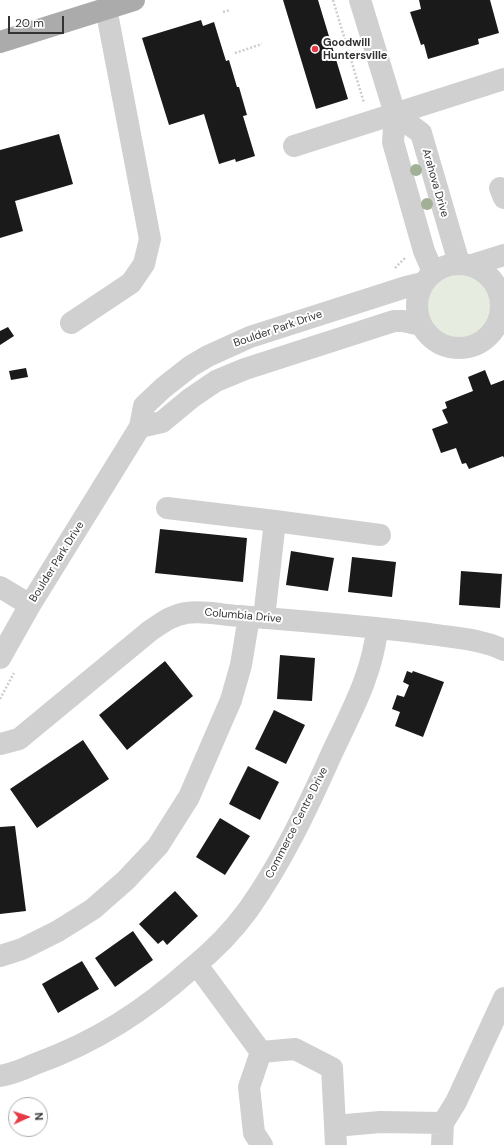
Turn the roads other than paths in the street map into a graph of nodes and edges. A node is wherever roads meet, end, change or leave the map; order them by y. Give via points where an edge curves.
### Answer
1 (134, 0) edge
2 (360, 0) edge
3 (106, 8) junction
4 (0, 42) edge
5 (504, 80) edge
6 (395, 114) junction
7 (294, 146) dead end
8 (504, 255) edge
9 (466, 264) junction
10 (428, 277) junction
11 (502, 289) edge
12 (71, 323) dead end
13 (421, 325) junction
14 (140, 427) junction
15 (167, 508) dead end
16 (275, 521) junction
17 (380, 534) dead end
18 (0, 587) edge
19 (30, 605) junction
20 (256, 618) junction
21 (377, 628) junction
22 (504, 650) edge
23 (0, 658) edge
24 (0, 744) edge
25 (0, 956) edge
26 (196, 965) junction
27 (504, 998) edge
28 (261, 1052) junction
29 (0, 1076) edge
30 (443, 1123) junction
31 (336, 1136) edge
32 (262, 1145) edge
33 (442, 1145) edge

1 - 3 main road
2 - 6 street
3 - 4 main road
3 - 12 street via 150,240 144,264 131,283
5 - 6 street
6 - 7 street
6 - 9 street, Arahova Drive via 421,133
6 - 10 street via 393,142 424,251
8 - 9 street
9 - 10 street via 446,265
9 - 11 street via 484,271
10 - 13 street via 418,296 417,311
10 - 14 street, Boulder Park Drive via 400,289 250,337 208,356 144,406
11 - 13 street via 500,318 495,330 485,340 471,347 457,349 442,345 430,337
13 - 14 street via 394,321 245,368 216,381 190,398 162,422
14 - 19 street, Boulder Park Drive
15 - 16 street
16 - 17 street
16 - 20 street
18 - 19 street
19 - 23 street, Boulder Park Drive
20 - 21 street, Columbia Drive
20 - 24 street, Columbia Drive via 206,612 185,613 172,617 151,630 19,738
20 - 25 street via 231,700 189,796 158,846 126,880 93,909 29,946
21 - 22 street, Columbia Drive via 480,641
21 - 26 street, Commerce Centre Drive via 371,664 360,694 281,857 236,926
26 - 28 street
26 - 29 street, Commerce Centre Drive via 145,1007 104,1034 55,1057
27 - 30 street via 456,1102
28 - 31 street via 295,1049 332,1068
28 - 32 street via 249,1087 254,1133
30 - 31 street via 380,1122
30 - 33 street

